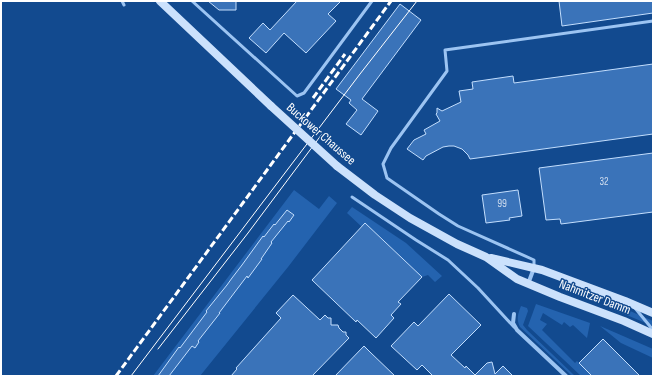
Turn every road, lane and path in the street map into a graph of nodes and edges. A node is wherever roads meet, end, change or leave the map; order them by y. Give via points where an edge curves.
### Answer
1 (160, 1) edge
2 (192, 1) edge
3 (372, 1) edge
4 (653, 21) edge
5 (352, 197) dead end
6 (486, 257) junction
7 (534, 264) junction
8 (528, 284) junction
9 (632, 304) junction
10 (653, 313) edge
11 (514, 314) dead end
12 (517, 330) junction
13 (653, 330) edge
14 (653, 334) edge
15 (566, 376) edge

1 - 6 main road, Buckower Chaussee, bridge via 337,166 374,195 410,218
2 - 3 lane via 297,96 304,93
4 - 7 lane via 445,50 447,71 382,164 387,178 439,214
5 - 12 lane via 448,260
6 - 7 main road, Buckower Chaussee
6 - 8 main road, Buckower Chaussee
7 - 8 street
7 - 9 main road, Nahmitzer Damm
8 - 14 main road, Nahmitzer Damm
9 - 10 main road, Nahmitzer Damm
9 - 13 lane
11 - 12 street via 513,323
12 - 15 street

